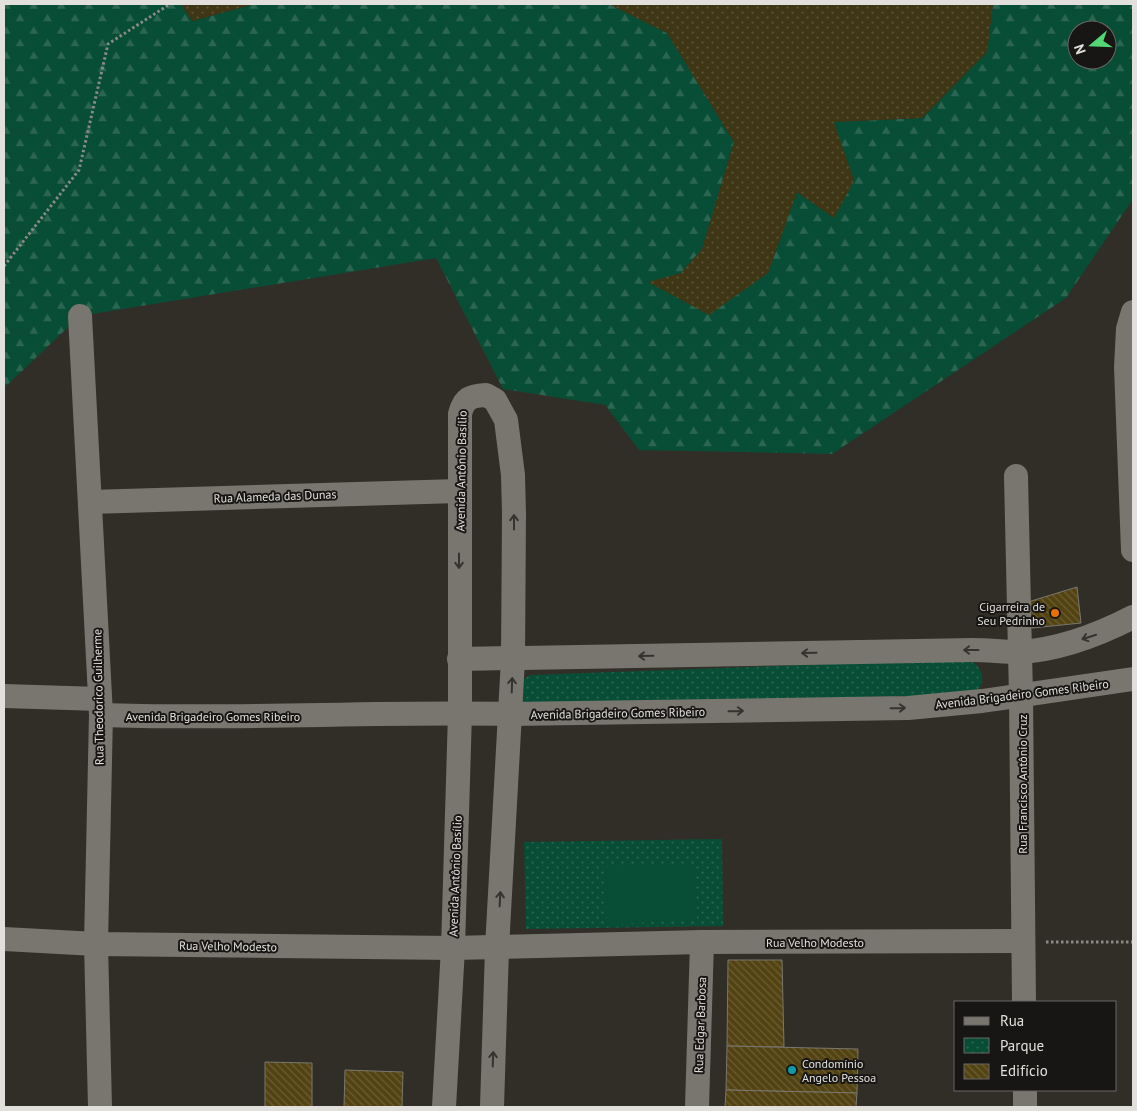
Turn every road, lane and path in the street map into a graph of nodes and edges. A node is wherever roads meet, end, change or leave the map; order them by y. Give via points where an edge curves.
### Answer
1 (170, 4) edge
2 (4, 266) edge
3 (80, 316) dead end
4 (1130, 320) edge
5 (1016, 476) dead end
6 (459, 491) junction
7 (90, 502) junction
8 (1133, 550) edge
9 (1133, 617) edge
10 (1020, 652) junction
11 (459, 659) junction
12 (513, 659) junction
13 (1133, 678) edge
14 (1133, 684) edge
15 (4, 696) edge
16 (1021, 696) junction
17 (101, 707) junction
18 (460, 713) junction
19 (511, 714) junction
20 (4, 939) edge
21 (702, 942) junction
22 (1023, 942) junction
23 (1133, 942) edge
24 (96, 944) junction
25 (453, 948) junction
26 (497, 948) junction
27 (1024, 1001) edge
28 (1025, 1091) edge
29 (100, 1107) edge
30 (444, 1107) edge
31 (492, 1107) edge
32 (697, 1107) edge
33 (1025, 1107) edge

1 - 2 path via 108,44 80,170
3 - 7 street, Rua Theodorico Guilherme
4 - 8 street via 1126,398
5 - 10 street, Rua Francisco Antônio Cruz
6 - 7 street, Rua Alameda das Dunas
6 -> 11 street, Avenida Antônio Basílio
12 -> 6 street, Avenida Antônio Basílio via 513,475 506,420 495,400 486,394 462,403
7 - 17 street, Rua Theodorico Guilherme
9 -> 10 street via 1094,636
10 -> 12 street via 963,650
10 - 16 street, Rua Francisco Antônio Cruz
11 - 12 street
11 - 18 street, Avenida Antônio Basílio
19 -> 12 street, Avenida Antônio Basílio
13 - 14 street
13 - 16 street, Avenida Brigadeiro Gomes Ribeiro
15 - 17 street, Avenida Brigadeiro Gomes Ribeiro
19 -> 16 street, Avenida Brigadeiro Gomes Ribeiro via 908,708
16 - 22 street, Rua Francisco Antônio Cruz
17 - 18 street, Avenida Brigadeiro Gomes Ribeiro via 161,718
17 - 24 street, Rua Theodorico Guilherme
18 - 19 street, Avenida Brigadeiro Gomes Ribeiro
18 - 25 street, Avenida Antônio Basílio
26 -> 19 street, Avenida Antônio Basílio
20 - 24 street, Rua Velho Modesto
21 - 22 street, Rua Velho Modesto
21 - 26 street, Rua Velho Modesto
21 - 32 street, Rua Edgar Barbosa
22 - 23 path
22 - 27 street, Rua Francisco Antônio Cruz
24 - 25 street, Rua Velho Modesto
24 - 29 street, Rua Theodorico Guilherme
25 - 26 street, Rua Velho Modesto
25 - 30 street, Avenida Antônio Basílio
31 -> 26 street, Avenida Antônio Basílio
28 - 33 street

